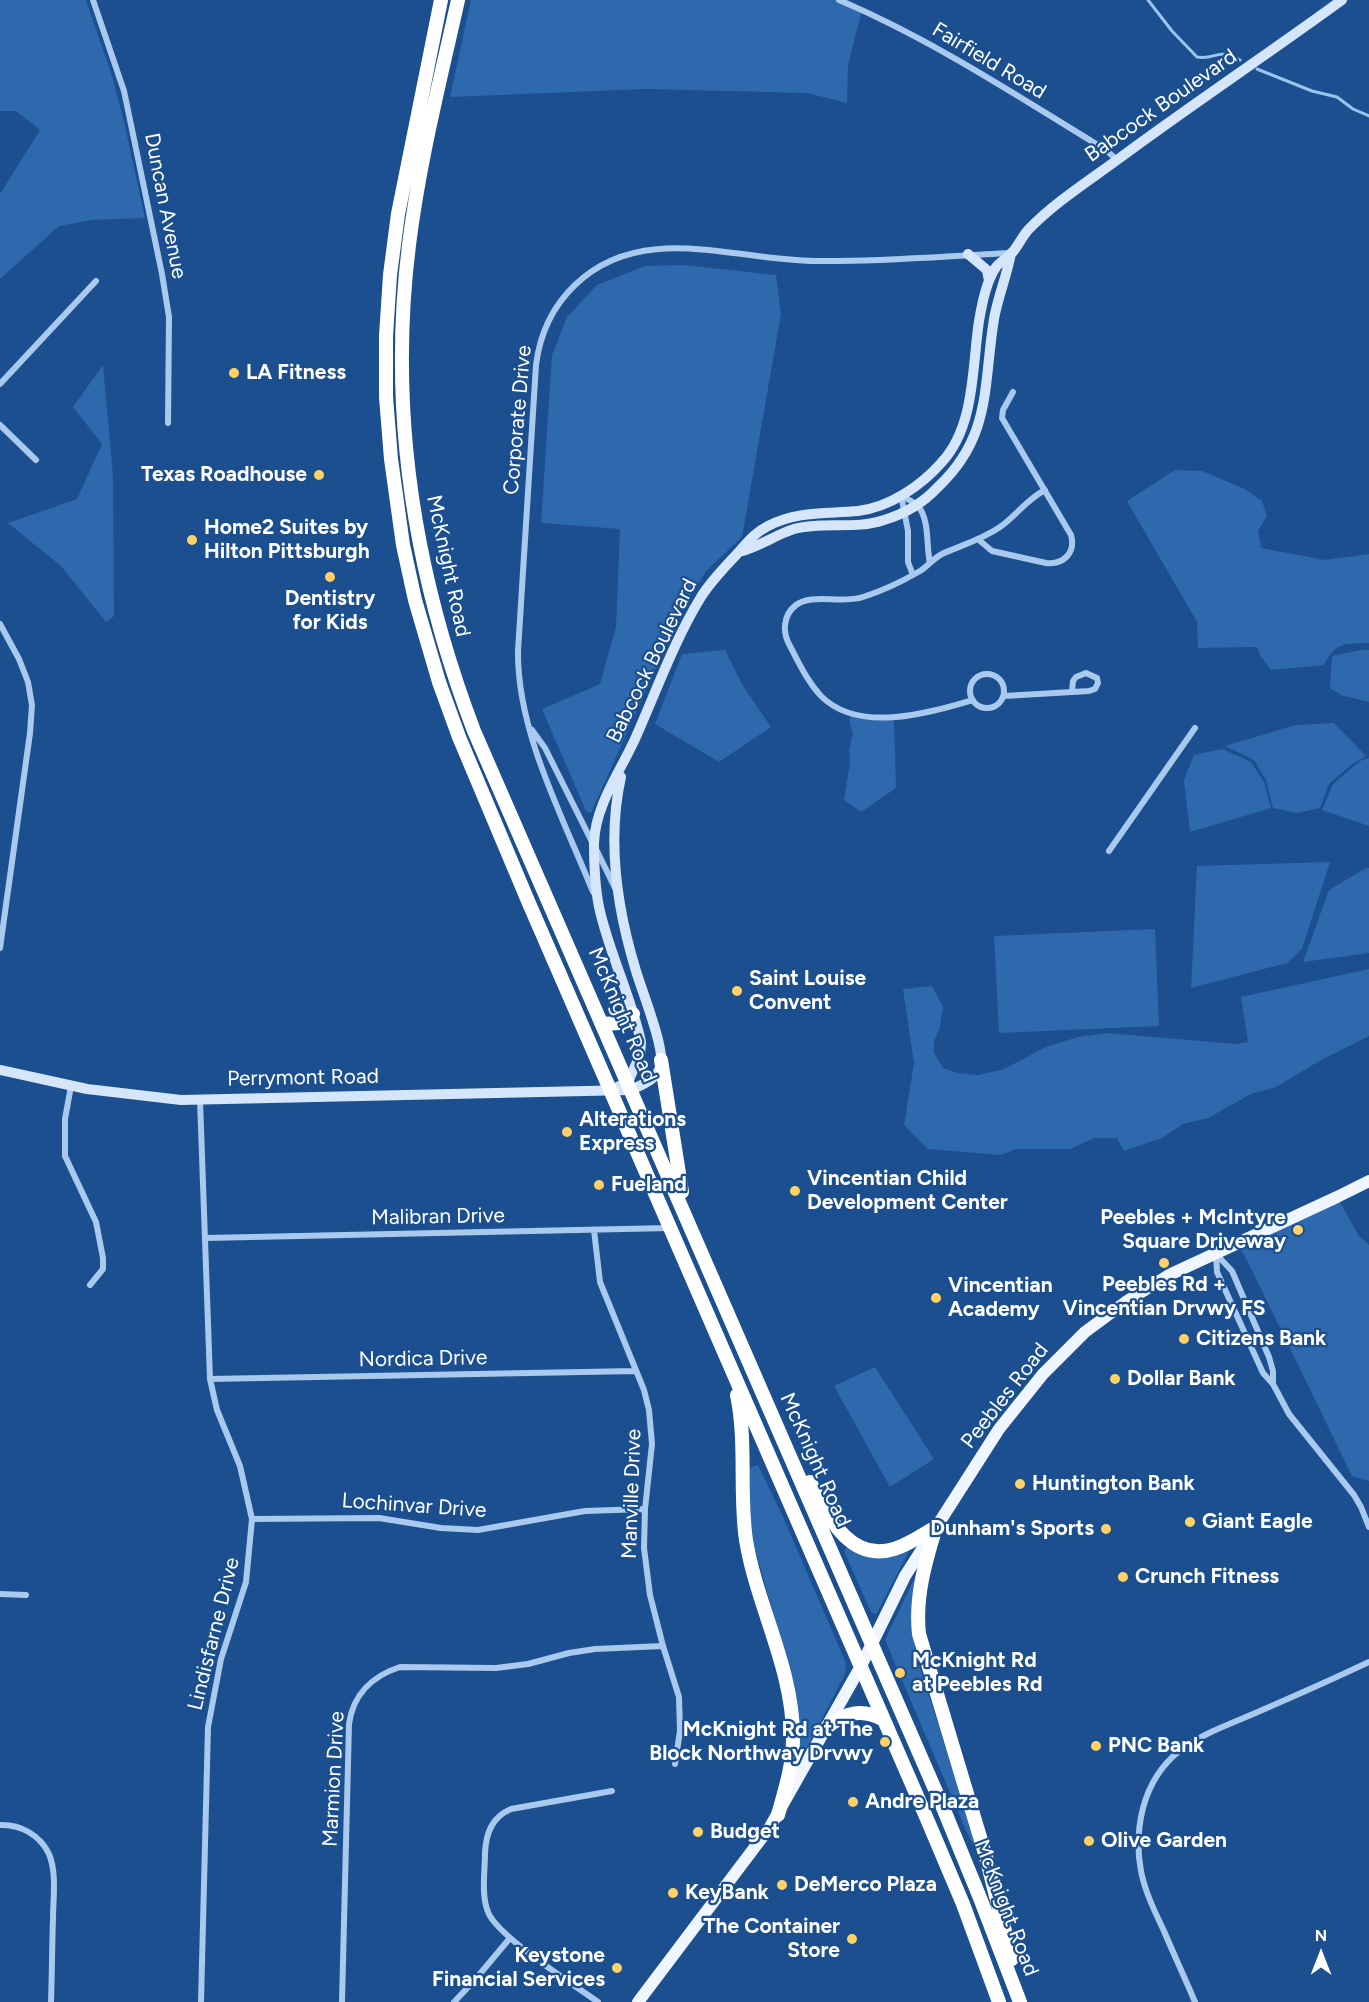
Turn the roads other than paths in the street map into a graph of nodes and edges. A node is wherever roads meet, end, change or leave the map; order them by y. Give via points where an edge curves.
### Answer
1 (93, 0) edge
2 (441, 0) edge
3 (458, 0) edge
4 (839, 0) edge
5 (1342, 0) edge
6 (1117, 160) junction
7 (1011, 253) junction
8 (968, 254) junction
9 (96, 281) dead end
10 (989, 282) junction
11 (0, 384) edge
12 (1013, 392) dead end
13 (168, 423) dead end
14 (0, 425) edge
15 (36, 460) dead end
16 (1045, 490) junction
17 (902, 495) junction
18 (917, 505) junction
19 (904, 512) junction
20 (979, 540) junction
21 (739, 552) junction
22 (930, 563) junction
23 (913, 575) junction
24 (0, 624) edge
25 (1071, 692) junction
26 (1004, 696) junction
27 (973, 700) junction
28 (530, 727) junction
29 (1195, 728) dead end
30 (624, 762) junction
31 (594, 846) junction
32 (1109, 851) dead end
33 (620, 901) junction
34 (599, 906) junction
35 (0, 948) edge
36 (633, 1014) junction
37 (603, 1024) junction
38 (661, 1060) junction
39 (0, 1070) edge
40 (71, 1086) junction
41 (630, 1086) junction
42 (611, 1090) junction
43 (200, 1100) junction
44 (1369, 1180) edge
45 (686, 1215) junction
46 (671, 1228) junction
47 (594, 1230) junction
48 (206, 1238) junction
49 (1215, 1254) junction
50 (90, 1285) dead end
51 (732, 1370) junction
52 (636, 1371) junction
53 (210, 1379) junction
54 (1273, 1384) junction
55 (765, 1398) junction
56 (645, 1509) junction
57 (252, 1519) junction
58 (936, 1527) junction
59 (1369, 1527) edge
60 (0, 1594) edge
61 (26, 1595) dead end
62 (872, 1644) junction
63 (663, 1646) junction
64 (1369, 1662) edge
65 (861, 1666) junction
66 (884, 1720) junction
67 (827, 1727) junction
68 (675, 1764) dead end
69 (612, 1791) dead end
70 (778, 1815) junction
71 (0, 1825) edge
72 (510, 1938) junction
73 (51, 2002) edge
74 (201, 2002) edge
75 (342, 2002) edge
76 (454, 2002) edge
77 (598, 2002) edge
78 (638, 2002) edge
79 (999, 2002) edge
80 (1021, 2002) edge
81 (1195, 2002) edge

1 - 13 street, Duncan Avenue via 124,91 162,274 169,317
2 - 42 highway, McKnight Road via 403,183 389,285 386,397 398,518 417,609 448,709
3 - 37 highway, McKnight Road via 418,186 405,286 402,396 412,506 430,596 454,677
4 - 6 street, Fairfield Road via 904,29
5 - 6 street, Babcock Boulevard
6 - 7 street, Babcock Boulevard via 1036,223
7 - 8 street, Corporate Drive
7 - 10 street, Babcock Boulevard via 998,265
7 - 18 street, Babcock Boulevard via 997,303 977,431 956,470
8 - 10 street via 987,270
8 - 28 street, Corporate Drive via 813,261 651,249 609,260 569,291 543,331 535,374 518,651 519,690
9 - 11 street
10 - 17 street, Babcock Boulevard via 981,308 962,431 936,469
12 - 16 street via 1002,418
14 - 15 street
16 - 20 street
16 - 20 street via 1071,534 1072,549 1065,559 1053,564 997,553
17 - 18 street
17 - 19 street
17 - 21 street, Babcock Boulevard via 862,510 806,513 780,520 752,536
18 - 19 street, Babcock Boulevard
18 - 22 street via 923,517
19 - 21 street, Babcock Boulevard via 875,523 793,529
19 - 23 street
20 - 22 street
21 - 30 street, Babcock Boulevard via 701,596
22 - 23 street
23 - 27 street via 856,599 800,602 787,617 786,640 816,690 829,703 846,711 894,718
24 - 35 street via 24,671 32,705
25 - 25 street via 1095,689 1097,678 1086,673 1076,677
25 - 26 street
26 - 27 street via 999,704 988,708
26 - 27 street via 1000,678 990,673 974,679 970,690
28 - 31 street, Corporate Drive via 545,748
28 - 34 street, Corporate Drive via 535,752
29 - 32 street
30 - 31 street, Babcock Boulevard via 600,814
30 - 33 street, Babcock Boulevard via 613,828
31 - 33 street, Corporate Drive
31 - 34 street, Babcock Boulevard
33 - 38 street, Babcock Boulevard
34 - 36 street, Babcock Boulevard
36 - 37 highway via 619,1023
36 - 41 street, Babcock Boulevard via 641,1049
37 - 41 highway, McKnight Road
38 - 41 street via 654,1077
38 - 45 highway
39 - 40 street, Perrymont Road
40 - 43 street, Perrymont Road via 143,1097
40 - 50 street via 65,1119 65,1156 96,1221 103,1258 103,1269
41 - 42 street
41 - 45 highway, McKnight Road
42 - 43 street, Perrymont Road
42 - 46 highway, McKnight Road
43 - 48 street, Lindisfarne Drive
44 - 49 main road, Peebles Road
45 - 55 highway, McKnight Road
46 - 47 street, Malibran Drive
46 - 51 highway, McKnight Road
47 - 48 street, Malibran Drive
47 - 52 street, Manville Drive via 600,1282
48 - 53 street, Lindisfarne Drive
49 - 54 street via 1217,1272 1263,1373
49 - 54 street via 1232,1271 1269,1357
49 - 58 main road, Peebles Road via 1134,1296 1073,1343 1012,1412
51 - 65 highway, McKnight Road
51 - 70 highway via 741,1424 746,1539 792,1717 791,1767
52 - 53 street, Nordica Drive
52 - 56 street, Manville Drive via 647,1400 652,1431
53 - 57 street, Lindisfarne Drive via 217,1410 240,1466
54 - 59 street via 1289,1414 1354,1495
55 - 58 highway via 830,1518 849,1541 867,1550 886,1551
55 - 62 highway, McKnight Road
56 - 57 street, Lochinvar Drive via 585,1511 478,1530 379,1518
56 - 63 street, Manville Drive via 647,1580
57 - 74 street, Lindisfarne Drive via 246,1582 221,1659 208,1727
58 - 62 main road, Peebles Road via 905,1576
58 - 80 highway via 919,1592 919,1634 986,1857
60 - 61 street
62 - 65 main road, Peebles Road
62 - 80 highway, McKnight Road via 958,1842
63 - 68 street, Manville Drive via 680,1703
63 - 75 street, Marmion Drive via 595,1649 496,1668 407,1666 385,1673 361,1693 349,1724
64 - 81 street via 1202,1735 1176,1752 1155,1779 1140,1821 1141,1872
65 - 66 highway, McKnight Road
65 - 67 main road
66 - 67 highway via 857,1713 843,1716
66 - 79 highway, McKnight Road via 954,1882
67 - 70 main road
69 - 72 street via 518,1807 505,1811 491,1826 485,1844 485,1904 492,1921
70 - 78 main road
71 - 73 street via 15,1826 36,1837 51,1861
72 - 76 street
72 - 77 street

